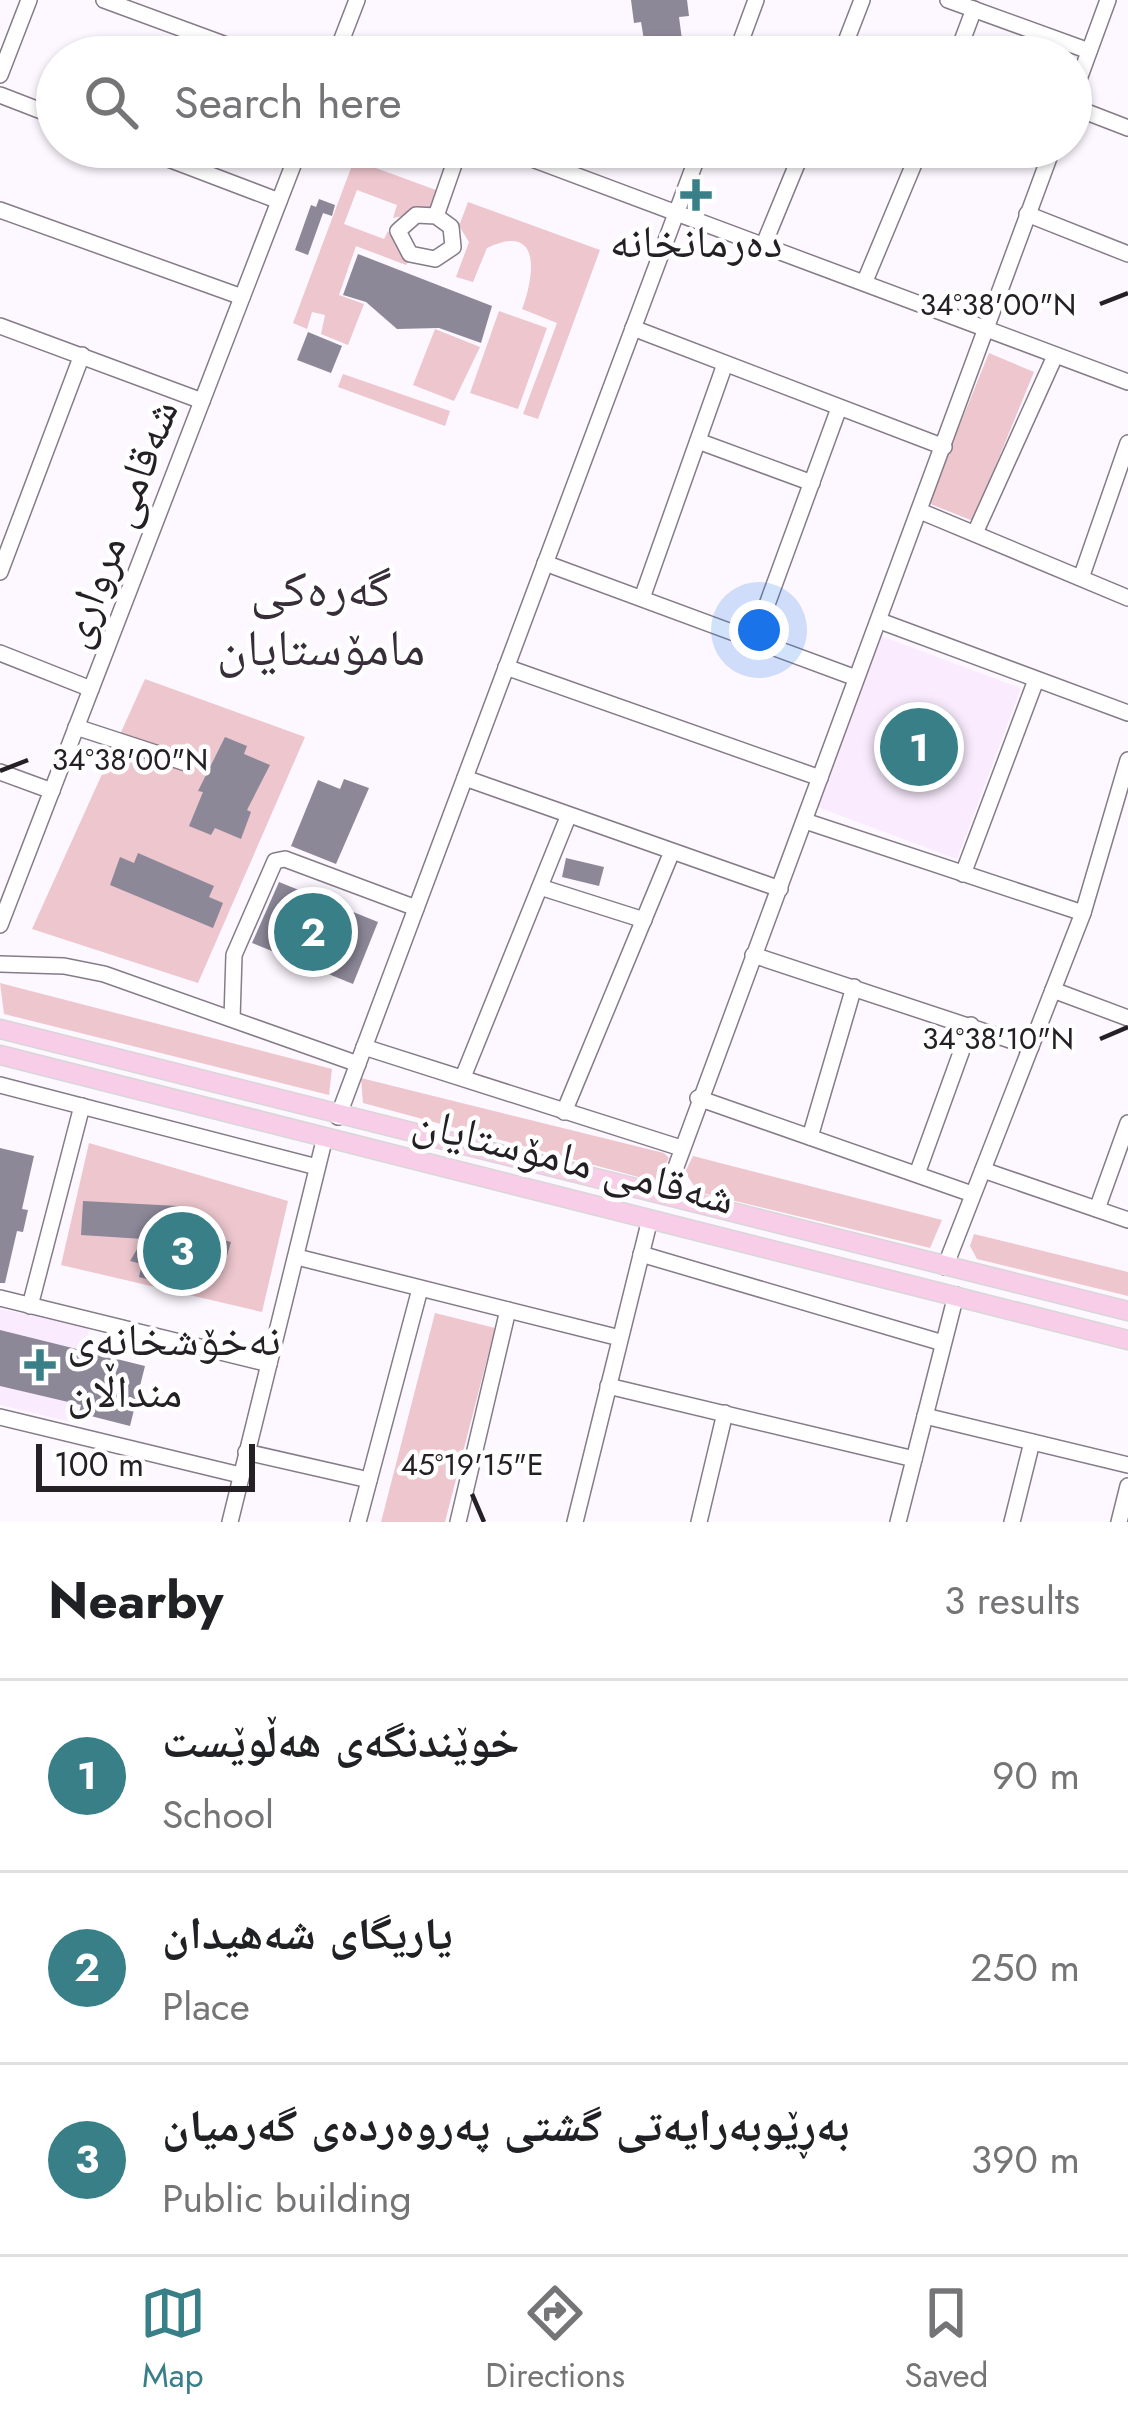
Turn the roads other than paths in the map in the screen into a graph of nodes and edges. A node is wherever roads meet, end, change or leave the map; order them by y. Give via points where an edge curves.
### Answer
1 (29, 0) edge
2 (104, 0) edge
3 (357, 0) edge
4 (756, 0) edge
5 (862, 0) edge
6 (948, 0) edge
7 (1108, 0) edge
8 (974, 9) junction
9 (203, 36) edge
10 (343, 36) edge
11 (743, 36) edge
12 (848, 36) edge
13 (964, 36) edge
14 (1050, 36) edge
15 (1092, 42) edge
16 (3, 56) edge
17 (0, 75) edge
18 (0, 95) edge
19 (36, 108) edge
20 (1092, 112) edge
21 (1128, 128) edge
22 (192, 168) edge
23 (292, 168) edge
24 (453, 168) edge
25 (556, 168) edge
26 (693, 168) edge
27 (795, 168) edge
28 (912, 168) edge
29 (1045, 168) edge
30 (279, 201) junction
31 (0, 210) edge
32 (676, 213) junction
33 (1027, 214) junction
34 (436, 217) dead end
35 (764, 244) junction
36 (1128, 254) edge
37 (865, 281) junction
38 (242, 297) junction
39 (4, 327) edge
40 (633, 328) junction
41 (988, 331) junction
42 (0, 349) edge
43 (82, 355) junction
44 (1055, 356) junction
45 (725, 364) junction
46 (1128, 382) edge
47 (202, 400) junction
48 (839, 408) junction
49 (698, 441) junction
50 (1128, 443) edge
51 (944, 447) junction
52 (812, 483) junction
53 (920, 511) junction
54 (975, 533) junction
55 (545, 563) junction
56 (0, 572) edge
57 (1081, 578) junction
58 (642, 598) junction
59 (1128, 598) edge
60 (880, 621) junction
61 (754, 640) junction
62 (0, 652) edge
63 (506, 668) junction
64 (856, 678) junction
65 (1036, 680) junction
66 (91, 688) junction
67 (1128, 713) edge
68 (76, 728) junction
69 (1128, 760) edge
70 (186, 763) dead end
71 (0, 772) edge
72 (465, 778) junction
73 (820, 778) junction
74 (52, 791) junction
75 (568, 817) junction
76 (805, 821) junction
77 (671, 854) junction
78 (963, 874) junction
79 (7, 886) edge
80 (539, 887) junction
81 (780, 890) junction
82 (416, 908) junction
83 (1083, 914) junction
84 (644, 920) junction
85 (0, 926) edge
86 (753, 955) junction
87 (0, 964) edge
88 (854, 987) junction
89 (1053, 990) junction
90 (1128, 1018) edge
91 (232, 1019) junction
92 (971, 1024) junction
93 (0, 1029) edge
94 (1031, 1046) junction
95 (0, 1055) edge
96 (361, 1056) junction
97 (130, 1062) junction
98 (182, 1075) junction
99 (463, 1077) junction
100 (0, 1085) edge
101 (123, 1086) junction
102 (698, 1098) junction
103 (177, 1099) junction
104 (82, 1106) junction
105 (564, 1112) junction
106 (338, 1117) junction
107 (1128, 1123) edge
108 (326, 1137) junction
109 (810, 1137) junction
110 (681, 1148) junction
111 (317, 1167) junction
112 (983, 1170) junction
113 (917, 1174) junction
114 (666, 1194) junction
115 (972, 1194) junction
116 (1097, 1209) junction
117 (650, 1219) junction
118 (1128, 1220) edge
119 (641, 1254) junction
120 (297, 1257) junction
121 (945, 1267) junction
122 (420, 1288) junction
123 (956, 1295) junction
124 (0, 1298) edge
125 (30, 1306) junction
126 (508, 1310) junction
127 (1128, 1311) edge
128 (620, 1338) junction
129 (1128, 1340) edge
130 (944, 1343) junction
131 (269, 1364) junction
132 (608, 1386) junction
133 (725, 1413) junction
134 (925, 1416) junction
135 (0, 1417) edge
136 (1032, 1442) junction
137 (246, 1452) junction
138 (914, 1460) junction
139 (1128, 1465) edge
140 (240, 1475) junction
141 (369, 1480) junction
142 (1128, 1486) edge
143 (230, 1522) edge
144 (358, 1522) edge
145 (458, 1522) edge
146 (574, 1522) edge
147 (699, 1522) edge
148 (898, 1522) edge
149 (1012, 1522) edge
150 (1119, 1522) edge

1 - 16 street
2 - 9 street
3 - 10 street
4 - 11 street
5 - 12 street
6 - 8 street
7 - 15 street
8 - 13 street
8 - 14 street
16 - 17 street
18 - 19 street
20 - 21 street
22 - 30 street
23 - 30 street, شەقامی مرواری
24 - 34 street
25 - 32 street
26 - 32 street
27 - 35 street
28 - 37 street
29 - 33 street
30 - 38 street, شەقامی مرواری
31 - 38 street
32 - 35 street
32 - 40 street
33 - 36 street
33 - 41 street
35 - 37 street
37 - 41 street
38 - 47 street, شەقامی مرواری
39 - 42 street
39 - 43 street
40 - 45 street
40 - 55 street
41 - 44 street
41 - 51 street
43 - 47 street
43 - 56 street
44 - 46 street
44 - 54 street
45 - 48 street
45 - 49 street
47 - 66 street, شەقامی مرواری
48 - 51 street
48 - 52 street
49 - 52 street
49 - 58 street
50 - 57 street
51 - 53 street
52 - 61 street
53 - 54 street
53 - 60 street
54 - 57 street
55 - 58 street
55 - 63 street
57 - 59 street
58 - 61 street
60 - 64 street
60 - 65 street
61 - 64 street
62 - 66 street
63 - 72 street
63 - 73 street
64 - 73 street
65 - 67 street
65 - 78 street
66 - 68 street, شەقامی مرواری
68 - 70 street
68 - 74 street, شەقامی مرواری
69 - 83 street
71 - 74 street
72 - 75 street
72 - 82 street
73 - 76 street
74 - 79 street, شەقامی مرواری
75 - 77 street
75 - 80 street
76 - 78 street
76 - 81 street
77 - 81 street
77 - 84 street
78 - 83 street
79 - 85 street, شەقامی مرواری
80 - 84 street
80 - 99 street
81 - 86 street
82 - 91 street via 285,859 274,862 234,955
82 - 96 street
83 - 89 street
84 - 105 street
86 - 88 street
86 - 102 street
87 - 91 street via 104,974
88 - 92 street
88 - 109 street
89 - 90 street
89 - 94 street
91 - 96 street
92 - 94 street
92 - 113 street
93 - 97 main road, شەقامی مامۆستایان
94 - 112 street
95 - 101 main road, شەقامی مامۆستایان
96 - 99 street
96 - 106 street
97 - 98 main road, شەقامی مامۆستایان
97 - 101 main road
98 - 103 main road
98 - 106 main road, شەقامی مامۆستایان
99 - 105 street
100 - 104 street
101 - 103 main road, شەقامی مامۆستایان
102 - 109 street
102 - 110 street
103 - 108 main road, شەقامی مامۆستایان
104 - 111 street
104 - 125 street
105 - 110 street
106 - 114 main road, شەقامی مامۆستایان
107 - 116 street
108 - 111 street
108 - 117 main road, شەقامی مامۆستایان
109 - 113 street
110 - 114 street
111 - 120 street
112 - 115 street
112 - 116 street
113 - 115 street
114 - 121 main road, شەقامی مامۆستایان
115 - 121 street
116 - 118 street
117 - 119 street
117 - 123 main road, شەقامی مامۆستایان
119 - 128 street
119 - 130 street
120 - 122 street
120 - 131 street
121 - 127 main road, شەقامی مامۆستایان
122 - 126 street
122 - 141 street
123 - 129 main road, شەقامی مامۆستایان
123 - 130 street
124 - 125 street
125 - 131 street
126 - 128 street
126 - 145 street
128 - 132 street
130 - 134 street
131 - 137 street
132 - 133 street
132 - 146 street
133 - 138 street
133 - 147 street
134 - 136 street
134 - 138 street
135 - 140 street
136 - 139 street
136 - 149 street
137 - 140 street
137 - 141 street
138 - 148 street
140 - 143 street
141 - 144 street
142 - 150 street

